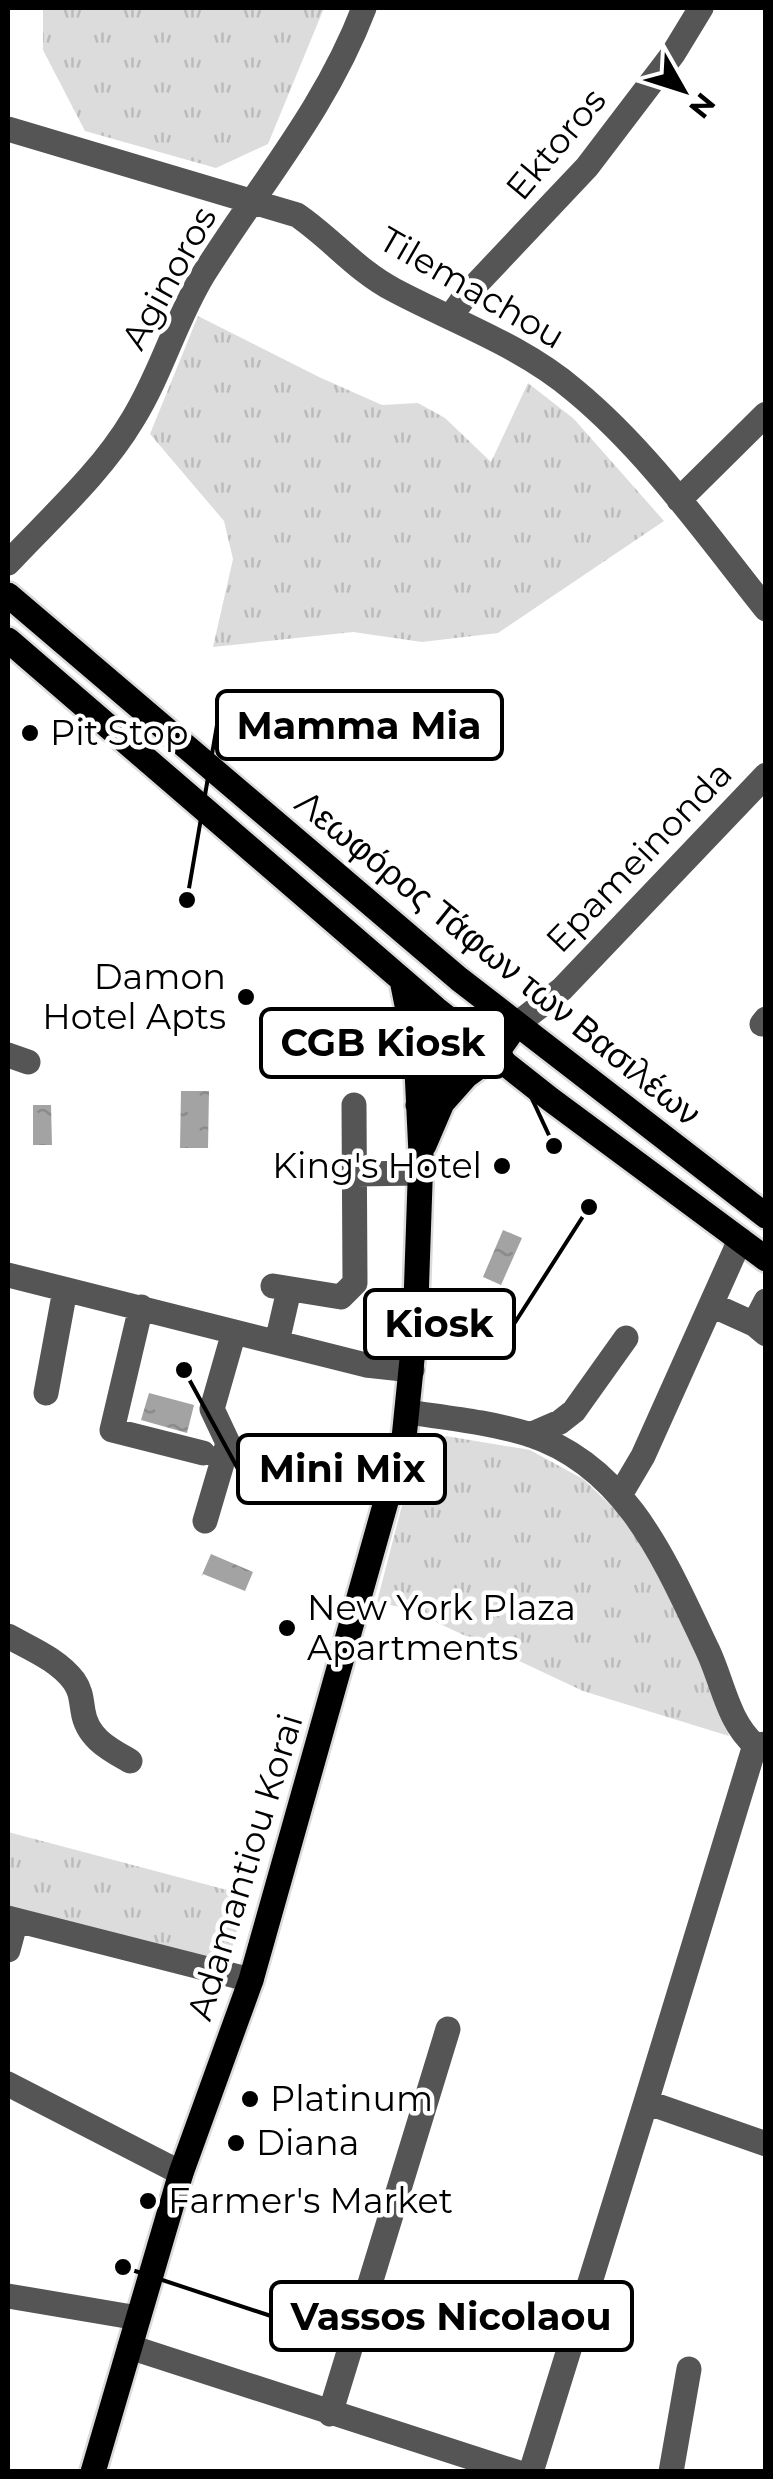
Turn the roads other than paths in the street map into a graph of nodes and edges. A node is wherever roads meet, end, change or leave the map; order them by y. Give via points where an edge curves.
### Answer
1 (364, 8) edge
2 (701, 8) edge
3 (8, 129) edge
4 (252, 203) junction
5 (451, 316) junction
6 (766, 414) edge
7 (678, 500) junction
8 (8, 563) edge
9 (8, 595) edge
10 (766, 608) edge
11 (8, 640) edge
12 (765, 776) edge
13 (402, 980) junction
14 (517, 1024) junction
15 (485, 1047) junction
16 (354, 1105) dead end
17 (418, 1105) junction
18 (420, 1164) junction
19 (356, 1174) junction
20 (766, 1216) edge
21 (740, 1240) junction
22 (766, 1259) edge
23 (8, 1275) edge
24 (65, 1290) junction
25 (712, 1304) junction
26 (141, 1307) junction
27 (762, 1320) edge
28 (234, 1332) junction
29 (626, 1338) dead end
30 (277, 1342) junction
31 (412, 1370) junction
32 (46, 1393) dead end
33 (408, 1412) junction
34 (530, 1435) junction
35 (203, 1453) dead end
36 (620, 1495) junction
37 (205, 1521) dead end
38 (8, 1636) edge
39 (760, 1745) edge
40 (130, 1761) dead end
41 (12, 1919) edge
42 (8, 1950) edge
43 (252, 1980) junction
44 (448, 2029) dead end
45 (8, 2084) edge
46 (646, 2102) junction
47 (766, 2144) edge
48 (181, 2172) junction
49 (8, 2296) edge
50 (138, 2318) junction
51 (130, 2347) junction
52 (689, 2369) dead end
53 (330, 2414) junction
54 (94, 2472) edge
55 (516, 2472) edge
56 (531, 2472) edge
57 (671, 2472) edge

1 - 4 street, Aginoros via 324,96
2 - 5 street, Ektoros via 587,167
3 - 4 street, Tilemachou
4 - 5 street, Tilemachou via 298,215 377,280
4 - 8 street, Aginoros via 184,308 131,424
5 - 7 street, Tilemachou via 572,388
6 - 7 street
7 - 10 street, Tilemachou
9 - 14 main road, Λεωφόρος Τάφων των Βασιλέων
11 - 13 main road, Λεωφόρος Τάφων των Βασιλέων
12 - 14 street, Epameinonda via 562,989
13 - 15 main road, Λεωφόρος Τάφων των Βασιλέων
13 - 17 main road
14 - 15 main road, Adamantiou Korai
14 - 20 main road, Λεωφόρος Τάφων των Βασιλέων
15 - 17 main road, Adamantiou Korai via 446,1062
15 - 18 main road, Adamantiou Korai via 442,1102
15 - 21 main road, Λεωφόρος Τάφων των Βασιλέων
16 - 19 street
17 - 18 main road, Adamantiou Korai
18 - 19 street
18 - 31 main road, Adamantiou Korai
19 - 30 street via 352,1290 341,1296 281,1288
21 - 22 main road, Λεωφόρος Τάφων των Βασιλέων
21 - 25 street
23 - 24 street
24 - 26 street
24 - 32 street
25 - 27 street
25 - 36 street
26 - 28 street
26 - 35 street via 112,1430
28 - 30 street
28 - 37 street via 212,1409 228,1444
29 - 34 street via 574,1411
30 - 31 street
31 - 33 main road, Adamantiou Korai
33 - 34 street
33 - 43 main road, Adamantiou Korai
34 - 36 street
36 - 39 street via 657,1546 741,1733
38 - 40 street via 72,1679 90,1732
39 - 46 street
41 - 42 street
41 - 43 street
43 - 48 main road, Adamantiou Korai
44 - 53 street
45 - 48 street
46 - 47 street
46 - 56 street
48 - 50 main road, Adamantiou Korai
49 - 50 street
50 - 51 main road, Adamantiou Korai
51 - 53 street
51 - 54 main road, Adamantiou Korai
52 - 57 street
53 - 55 street

